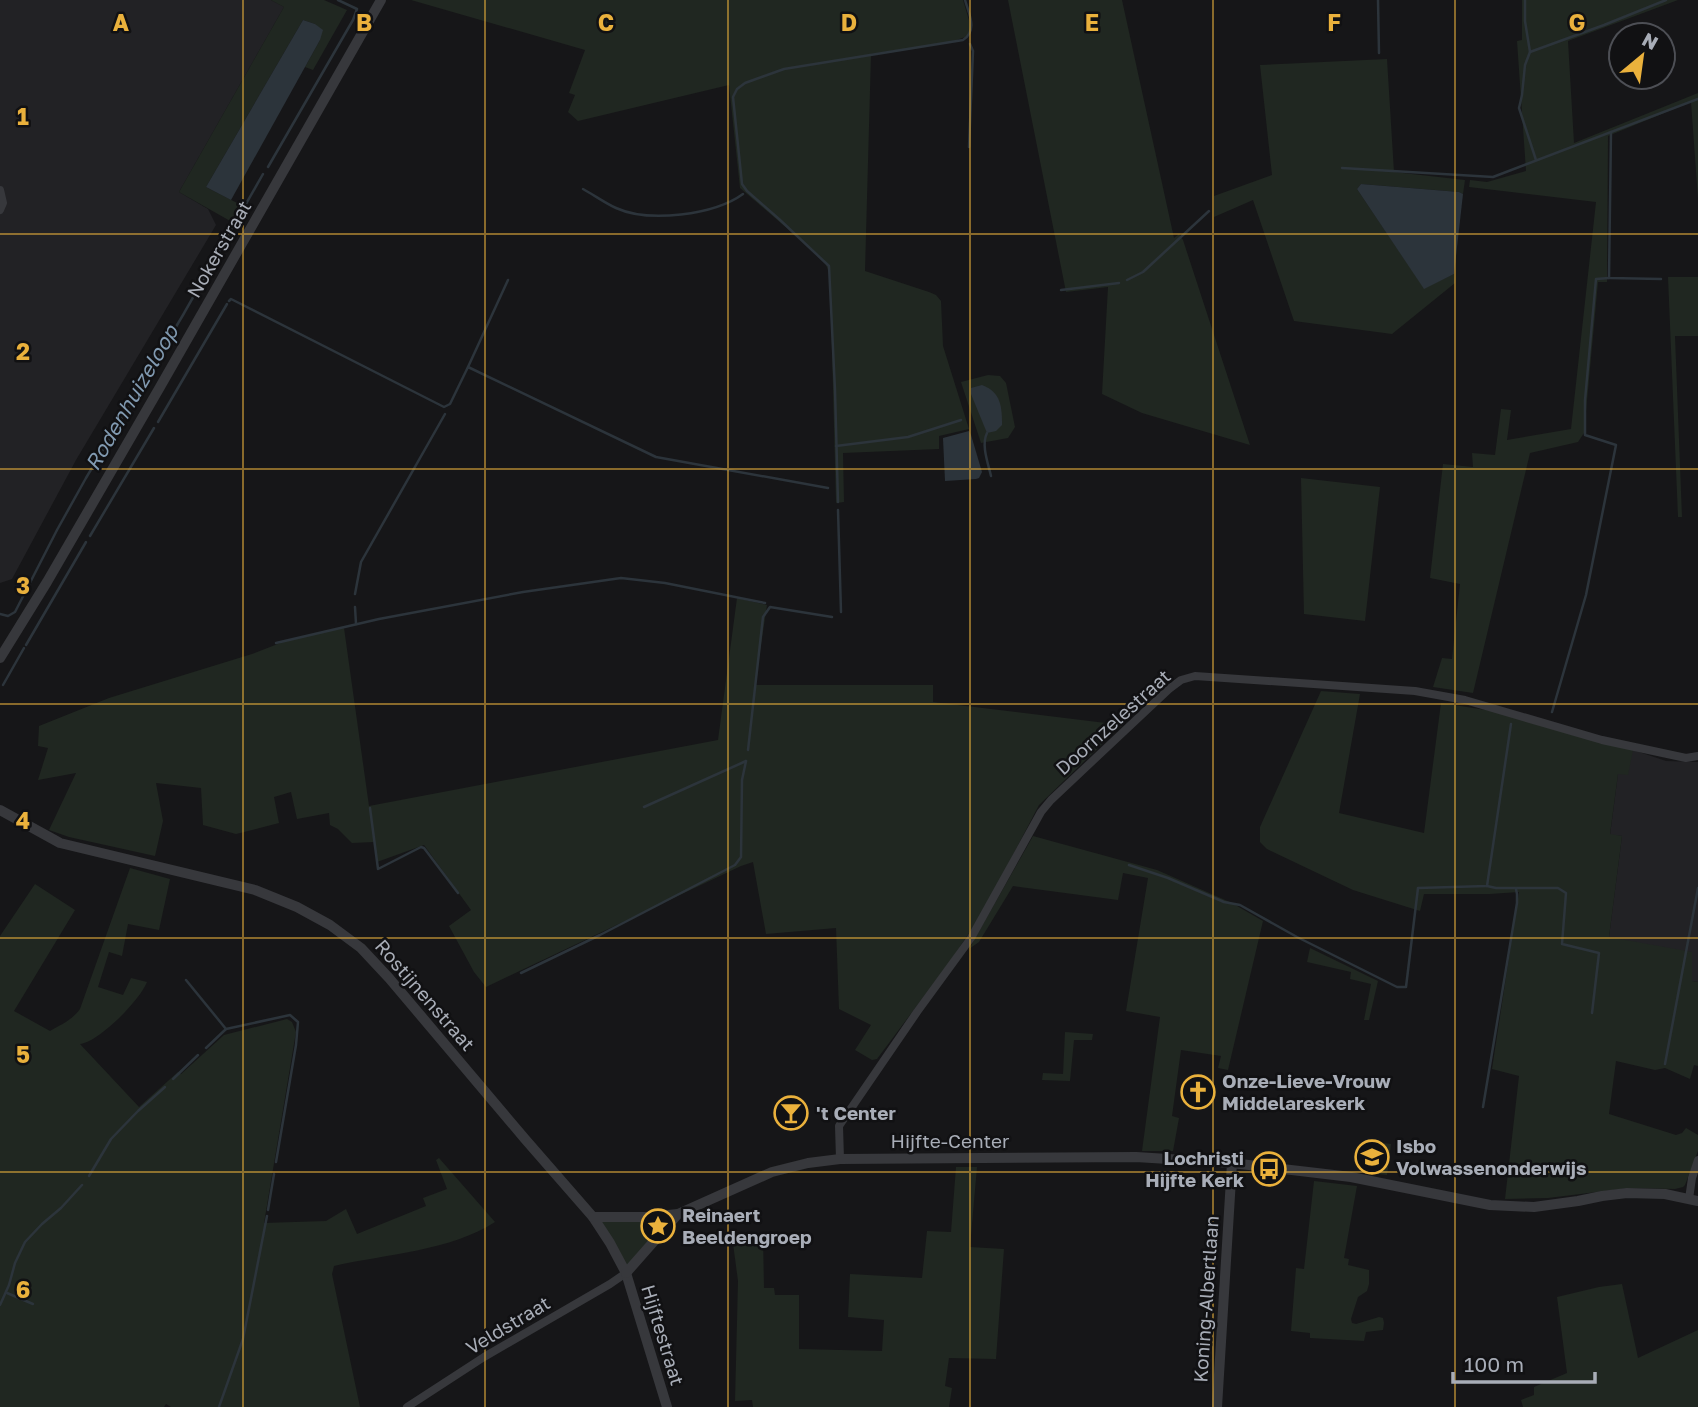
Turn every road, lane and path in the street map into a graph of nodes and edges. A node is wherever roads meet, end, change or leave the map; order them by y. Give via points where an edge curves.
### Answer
1 (381, 0) edge
2 (0, 190) edge
3 (0, 210) edge
4 (0, 658) edge
5 (1698, 756) edge
6 (0, 810) edge
7 (840, 1159) junction
8 (1698, 1160) edge
9 (1232, 1163) junction
10 (1693, 1200) edge
11 (678, 1214) junction
12 (593, 1217) junction
13 (626, 1273) junction
14 (407, 1407) edge
15 (667, 1407) edge
16 (1217, 1407) edge

1 - 4 street, Nokerstraat
2 - 3 street
5 - 7 street, Doornzelestraat via 1686,758 1602,740 1465,700 1415,691 1195,676 1181,680 1041,812 971,938 839,1126
6 - 12 street, Rostijnenstraat via 60,843 255,890 330,925 361,948 389,978
7 - 9 street, Hijfte-Center via 1136,1157
7 - 11 street, Hijfte-Center via 772,1172
8 - 10 street via 1692,1178
9 - 10 street, Hijfte-Center via 1351,1177 1490,1205 1534,1207 1627,1194
9 - 16 street, Koning-Albertlaan
11 - 12 street, Hijfte-Center
11 - 13 street, Hijfte-Center
12 - 13 street, Rostijnenstraat
13 - 14 street, Veldstraat
13 - 15 street, Hijftestraat

